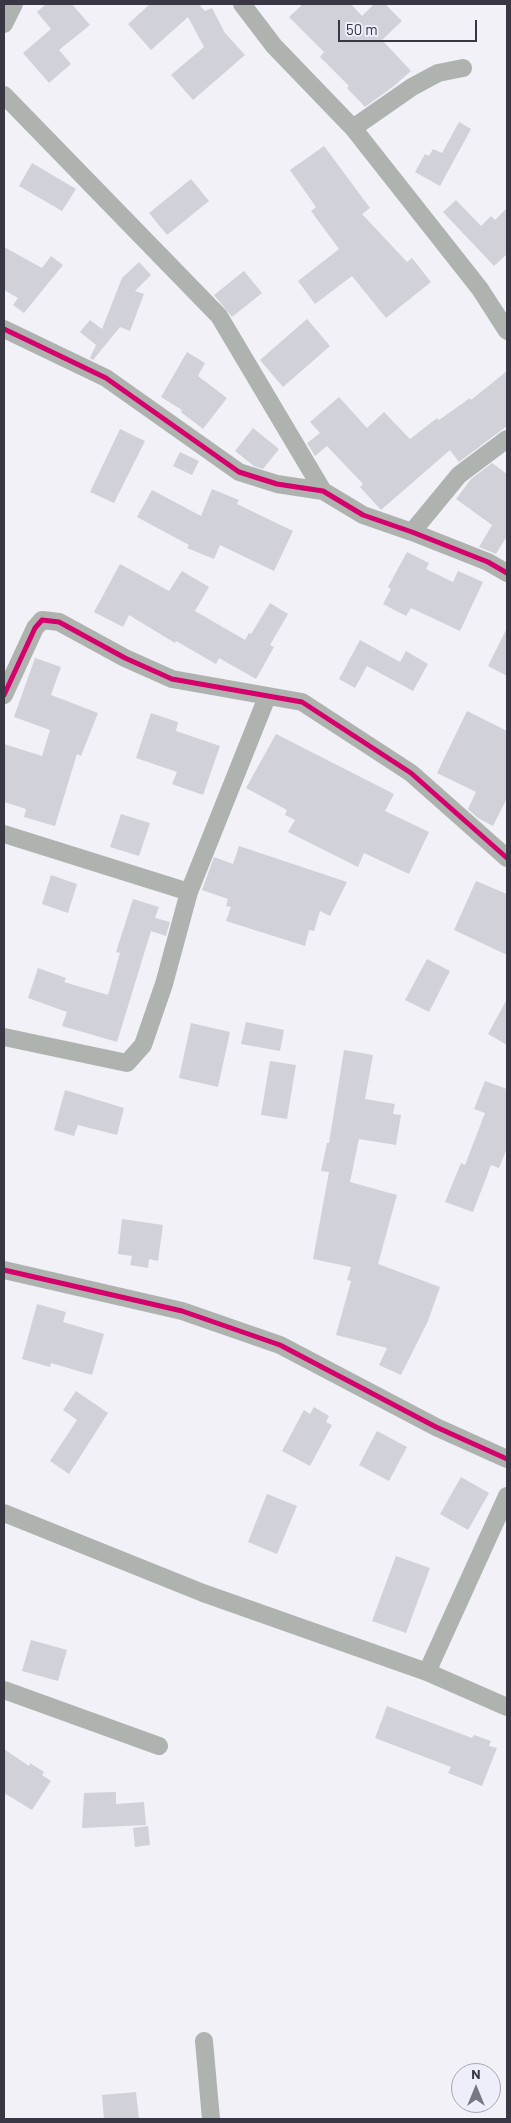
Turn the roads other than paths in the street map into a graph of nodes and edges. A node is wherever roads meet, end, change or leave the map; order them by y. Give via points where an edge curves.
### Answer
1 (242, 4) edge
2 (463, 68) dead end
3 (4, 95) edge
4 (353, 128) junction
5 (4, 329) edge
6 (507, 331) edge
7 (507, 439) edge
8 (323, 491) junction
9 (412, 532) junction
10 (507, 573) edge
11 (4, 695) edge
12 (267, 697) junction
13 (4, 834) edge
14 (507, 858) edge
15 (189, 892) junction
16 (4, 1038) edge
17 (4, 1270) edge
18 (507, 1459) edge
19 (507, 1496) edge
20 (4, 1513) edge
21 (427, 1672) junction
22 (4, 1690) edge
23 (507, 1707) edge
24 (159, 1746) dead end
25 (204, 2041) dead end
26 (211, 2119) edge

1 - 4 street via 274,46
2 - 4 street via 438,73
3 - 8 street via 219,316
4 - 6 street via 480,289
5 - 8 street via 106,378 239,472 277,484
7 - 9 street via 459,475
8 - 9 street via 363,516
9 - 10 street via 488,562
11 - 12 street via 35,628 42,620 59,622 172,679
12 - 14 street via 302,702 411,774
12 - 15 street
13 - 15 street
15 - 16 street via 164,984 143,1045 127,1063
17 - 18 street via 182,1311 280,1345 436,1427
19 - 21 street
20 - 21 street via 203,1593
21 - 23 street
22 - 24 street
25 - 26 street

